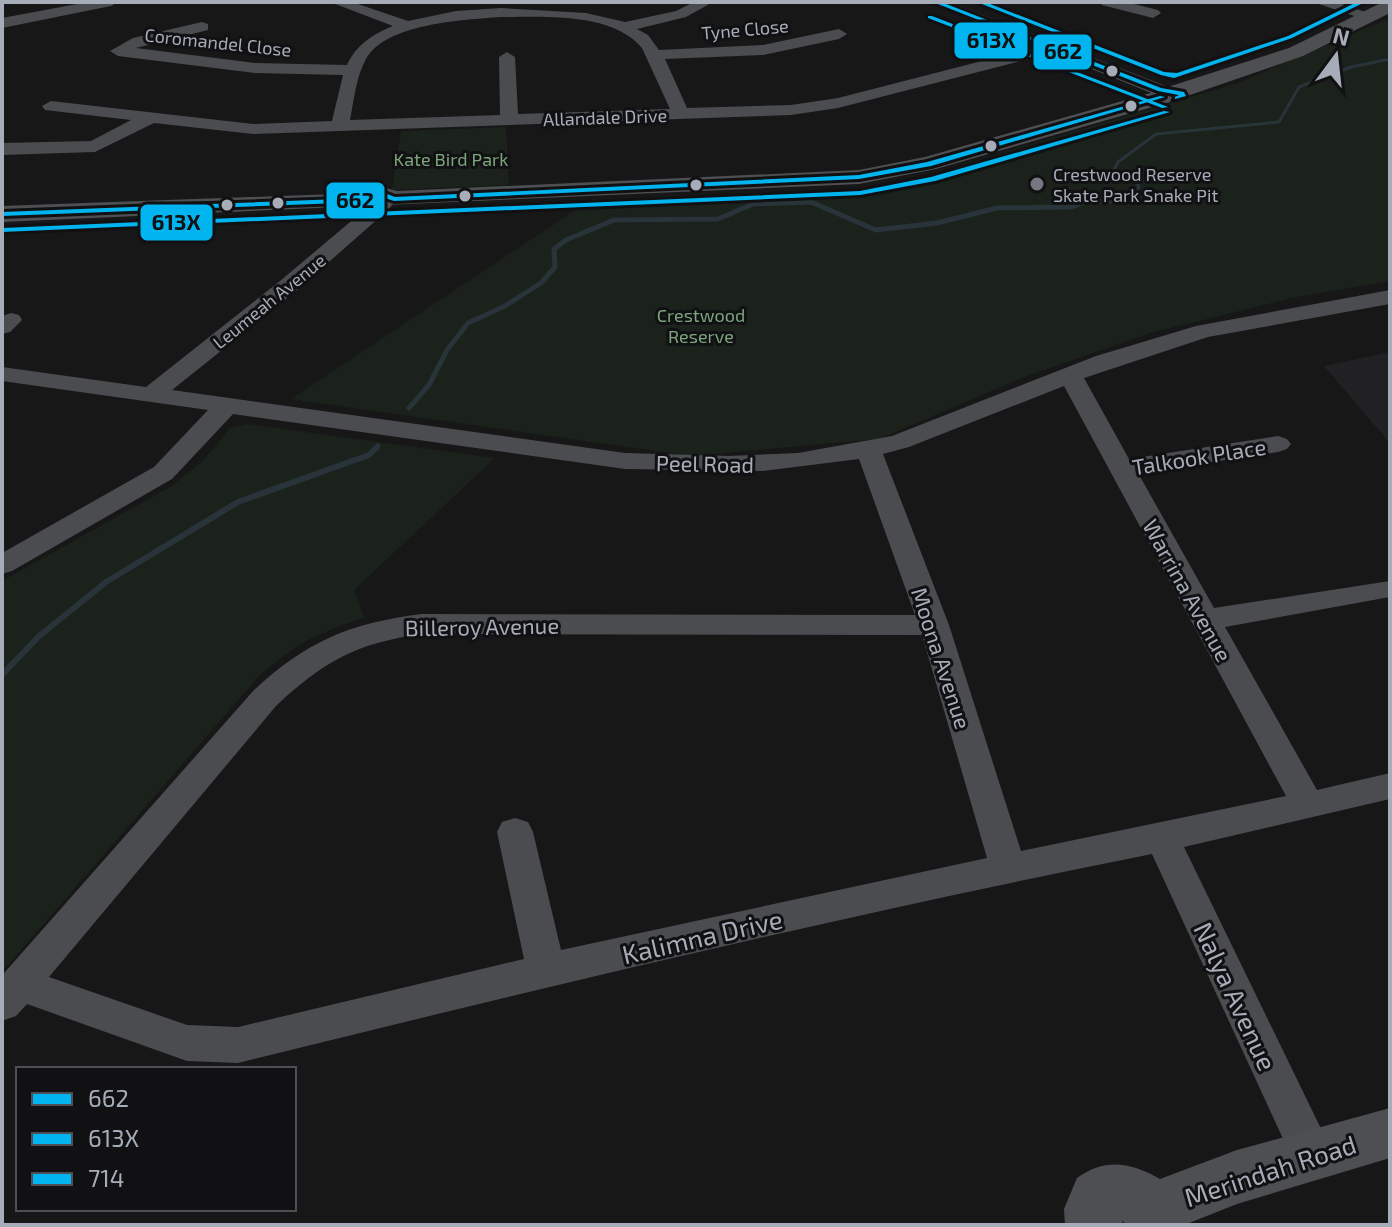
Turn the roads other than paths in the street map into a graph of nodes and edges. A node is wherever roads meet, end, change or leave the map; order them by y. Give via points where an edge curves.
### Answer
1 (111, 2) edge
2 (337, 2) edge
3 (706, 2) edge
4 (936, 2) edge
5 (985, 2) edge
6 (1107, 2) edge
7 (1320, 2) edge
8 (1390, 6) edge
9 (477, 7) edge
10 (561, 7) edge
11 (958, 10) junction
12 (1153, 13) dead end
13 (1369, 16) junction
14 (2, 23) edge
15 (407, 26) junction
16 (202, 27) dead end
17 (625, 27) junction
18 (839, 34) dead end
19 (1053, 48) junction
20 (653, 55) junction
21 (507, 57) dead end
22 (353, 70) junction
23 (1167, 93) junction
24 (51, 106) dead end
25 (681, 114) junction
26 (150, 118) junction
27 (509, 120) junction
28 (340, 126) junction
29 (2, 149) edge
30 (381, 201) junction
31 (2, 214) edge
32 (1390, 297) edge
33 (2, 374) edge
34 (1070, 375) junction
35 (152, 394) junction
36 (228, 404) junction
37 (1278, 444) dead end
38 (869, 450) junction
39 (1120, 468) junction
40 (2, 565) edge
41 (1385, 589) dead end
42 (1205, 620) junction
43 (934, 625) junction
44 (1390, 786) edge
45 (1307, 803) junction
46 (515, 832) dead end
47 (1162, 838) junction
48 (1008, 868) junction
49 (546, 970) junction
50 (11, 994) edge
51 (1390, 1133) edge
52 (1311, 1153) junction
53 (1153, 1218) edge
54 (1090, 1225) edge

1 - 14 street
2 - 15 street
3 - 17 street via 681,14
4 - 11 street
5 - 11 street
6 - 12 street
7 - 13 street
8 - 13 main road
9 - 10 street
9 - 15 street
10 - 17 street
11 - 19 street
13 - 23 main road via 1296,52
15 - 22 street via 376,40
16 - 22 street, Coromandel Close via 118,51 255,68
17 - 20 street via 640,36
18 - 20 street, Tyne Close via 763,50
19 - 23 street
19 - 25 street, Allandale Drive via 838,103
20 - 25 street
21 - 27 street
22 - 28 street
23 - 30 main road via 928,164 869,176
24 - 26 street, Allandale Drive
25 - 27 street, Allandale Drive
26 - 28 street, Allandale Drive via 253,129
26 - 29 street via 95,146
27 - 28 street, Allandale Drive
30 - 31 main road
30 - 35 street, Leumeah Avenue via 288,286
32 - 34 street, Peel Road via 1204,331
33 - 35 street, Peel Road
34 - 38 street, Peel Road
34 - 39 street, Warrina Avenue
35 - 36 street, Peel Road
36 - 38 street, Peel Road via 625,461 776,463
36 - 40 street via 163,473
37 - 39 street, Talkook Place
38 - 43 street, Moona Avenue
39 - 42 street, Warrina Avenue
41 - 42 street
42 - 45 street, Warrina Avenue
43 - 48 street, Moona Avenue
43 - 50 street, Billeroy Avenue via 422,624 356,635 327,646 265,698
44 - 45 street, Kalimna Drive
45 - 47 street, Kalimna Drive
46 - 49 street
47 - 48 street, Kalimna Drive
47 - 52 street, Nalya Avenue
48 - 49 street, Kalimna Drive
49 - 50 street, Kalimna Drive via 238,1045 187,1043
51 - 52 main road, Merindah Road
52 - 53 main road, Merindah Road via 1237,1177
53 - 54 main road via 1140,1197 1113,1189 1099,1194

